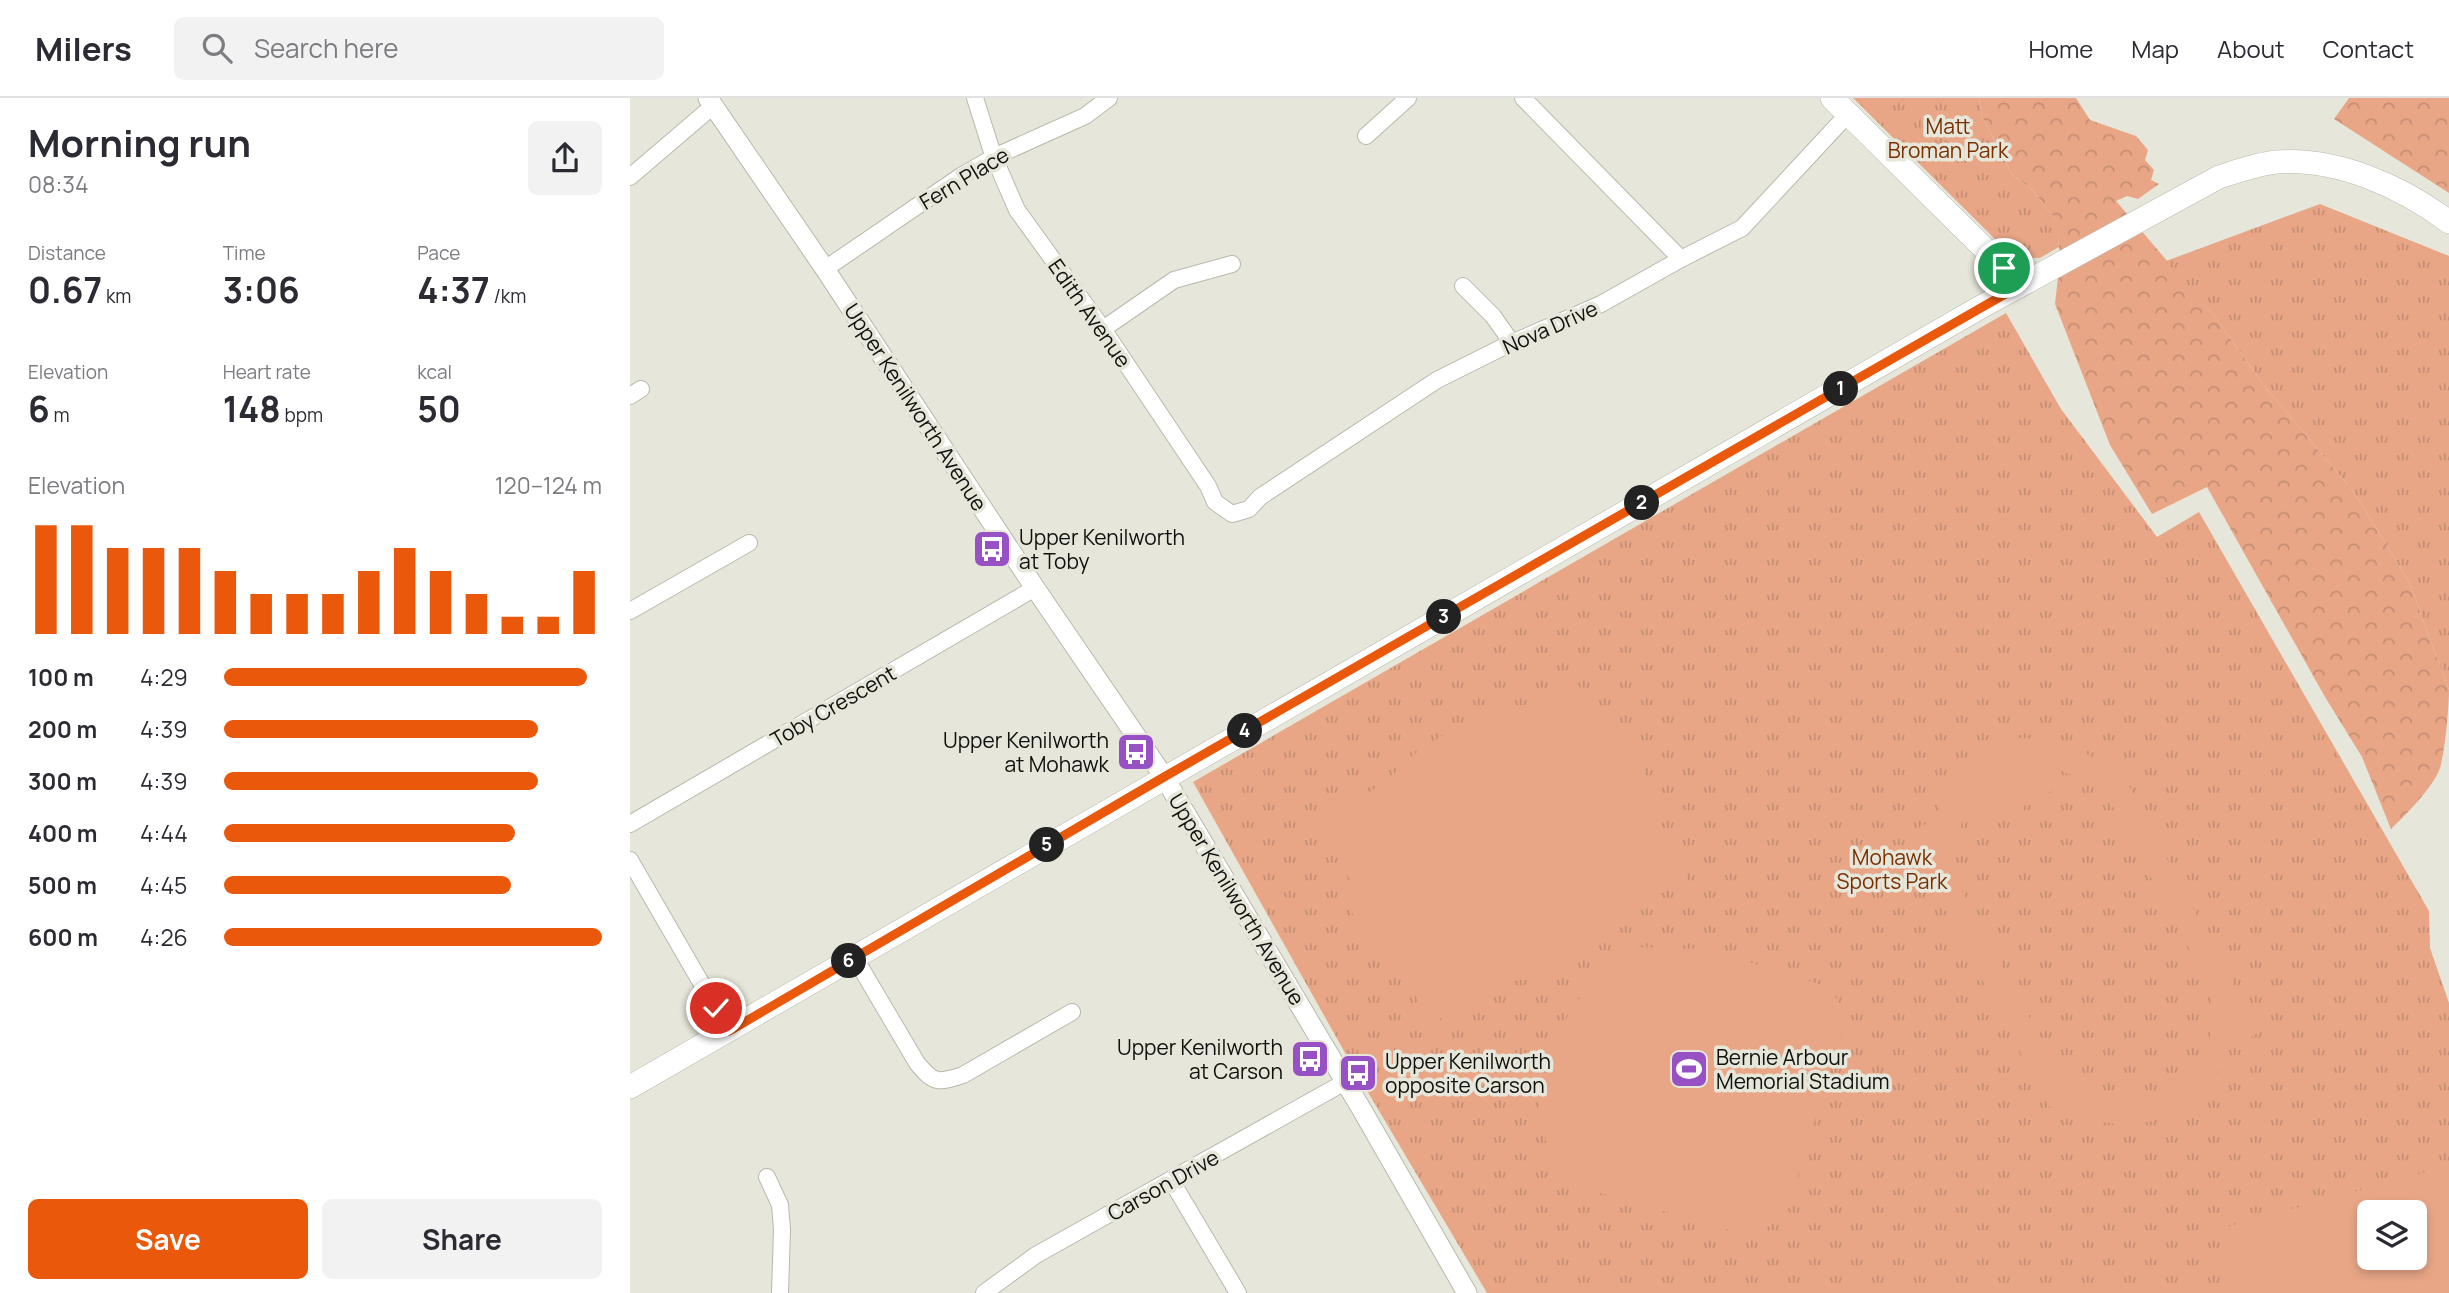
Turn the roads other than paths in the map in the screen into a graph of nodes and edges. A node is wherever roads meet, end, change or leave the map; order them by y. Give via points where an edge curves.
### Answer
1 (975, 98) edge
2 (1109, 98) edge
3 (1408, 98) edge
4 (1523, 98) edge
5 (710, 102) edge
6 (1840, 106) edge
7 (1366, 135) dead end
8 (994, 157) junction
9 (630, 177) edge
10 (2449, 222) edge
11 (1681, 259) junction
12 (1232, 264) dead end
13 (825, 269) junction
14 (1463, 286) dead end
15 (2019, 286) junction
16 (1103, 330) junction
17 (1512, 343) junction
18 (1232, 514) joint
19 (750, 542) dead end
20 (1035, 588) junction
21 (630, 611) edge
22 (1164, 777) junction
23 (630, 824) edge
24 (630, 860) edge
25 (855, 958) junction
26 (1072, 1012) dead end
27 (729, 1031) junction
28 (1345, 1082) junction
29 (630, 1087) edge
30 (767, 1177) dead end
31 (1171, 1180) junction
32 (780, 1293) edge
33 (984, 1293) edge
34 (1238, 1293) edge
35 (1467, 1293) edge

1 - 8 street, Edith Avenue
2 - 8 street, Fern Place via 1085,116
3 - 7 street
4 - 11 street
5 - 9 street
5 - 13 street, Upper Kenilworth Avenue
6 - 11 street, Nova Drive via 1742,228
6 - 15 main road
8 - 13 street, Fern Place
8 - 16 street, Edith Avenue via 1017,210
10 - 15 main road via 2371,178 2307,162 2276,162 2219,177
11 - 17 street, Nova Drive via 1601,304
12 - 16 street via 1174,280
13 - 20 street, Upper Kenilworth Avenue
14 - 17 street
15 - 22 main road
16 - 18 street, Edith Avenue via 1215,502
17 - 18 street, Nova Drive via 1437,380 1260,497 1249,509
19 - 21 street
20 - 22 street, Upper Kenilworth Avenue
20 - 23 street, Toby Crescent
22 - 25 main road
22 - 28 street, Upper Kenilworth Avenue
24 - 27 street
25 - 26 street via 917,1063 934,1080 963,1075
25 - 27 main road
27 - 29 main road
28 - 31 street, Carson Drive
28 - 35 street, Upper Kenilworth Avenue
30 - 32 street via 780,1205
31 - 33 street, Carson Drive via 1036,1255
31 - 34 street

